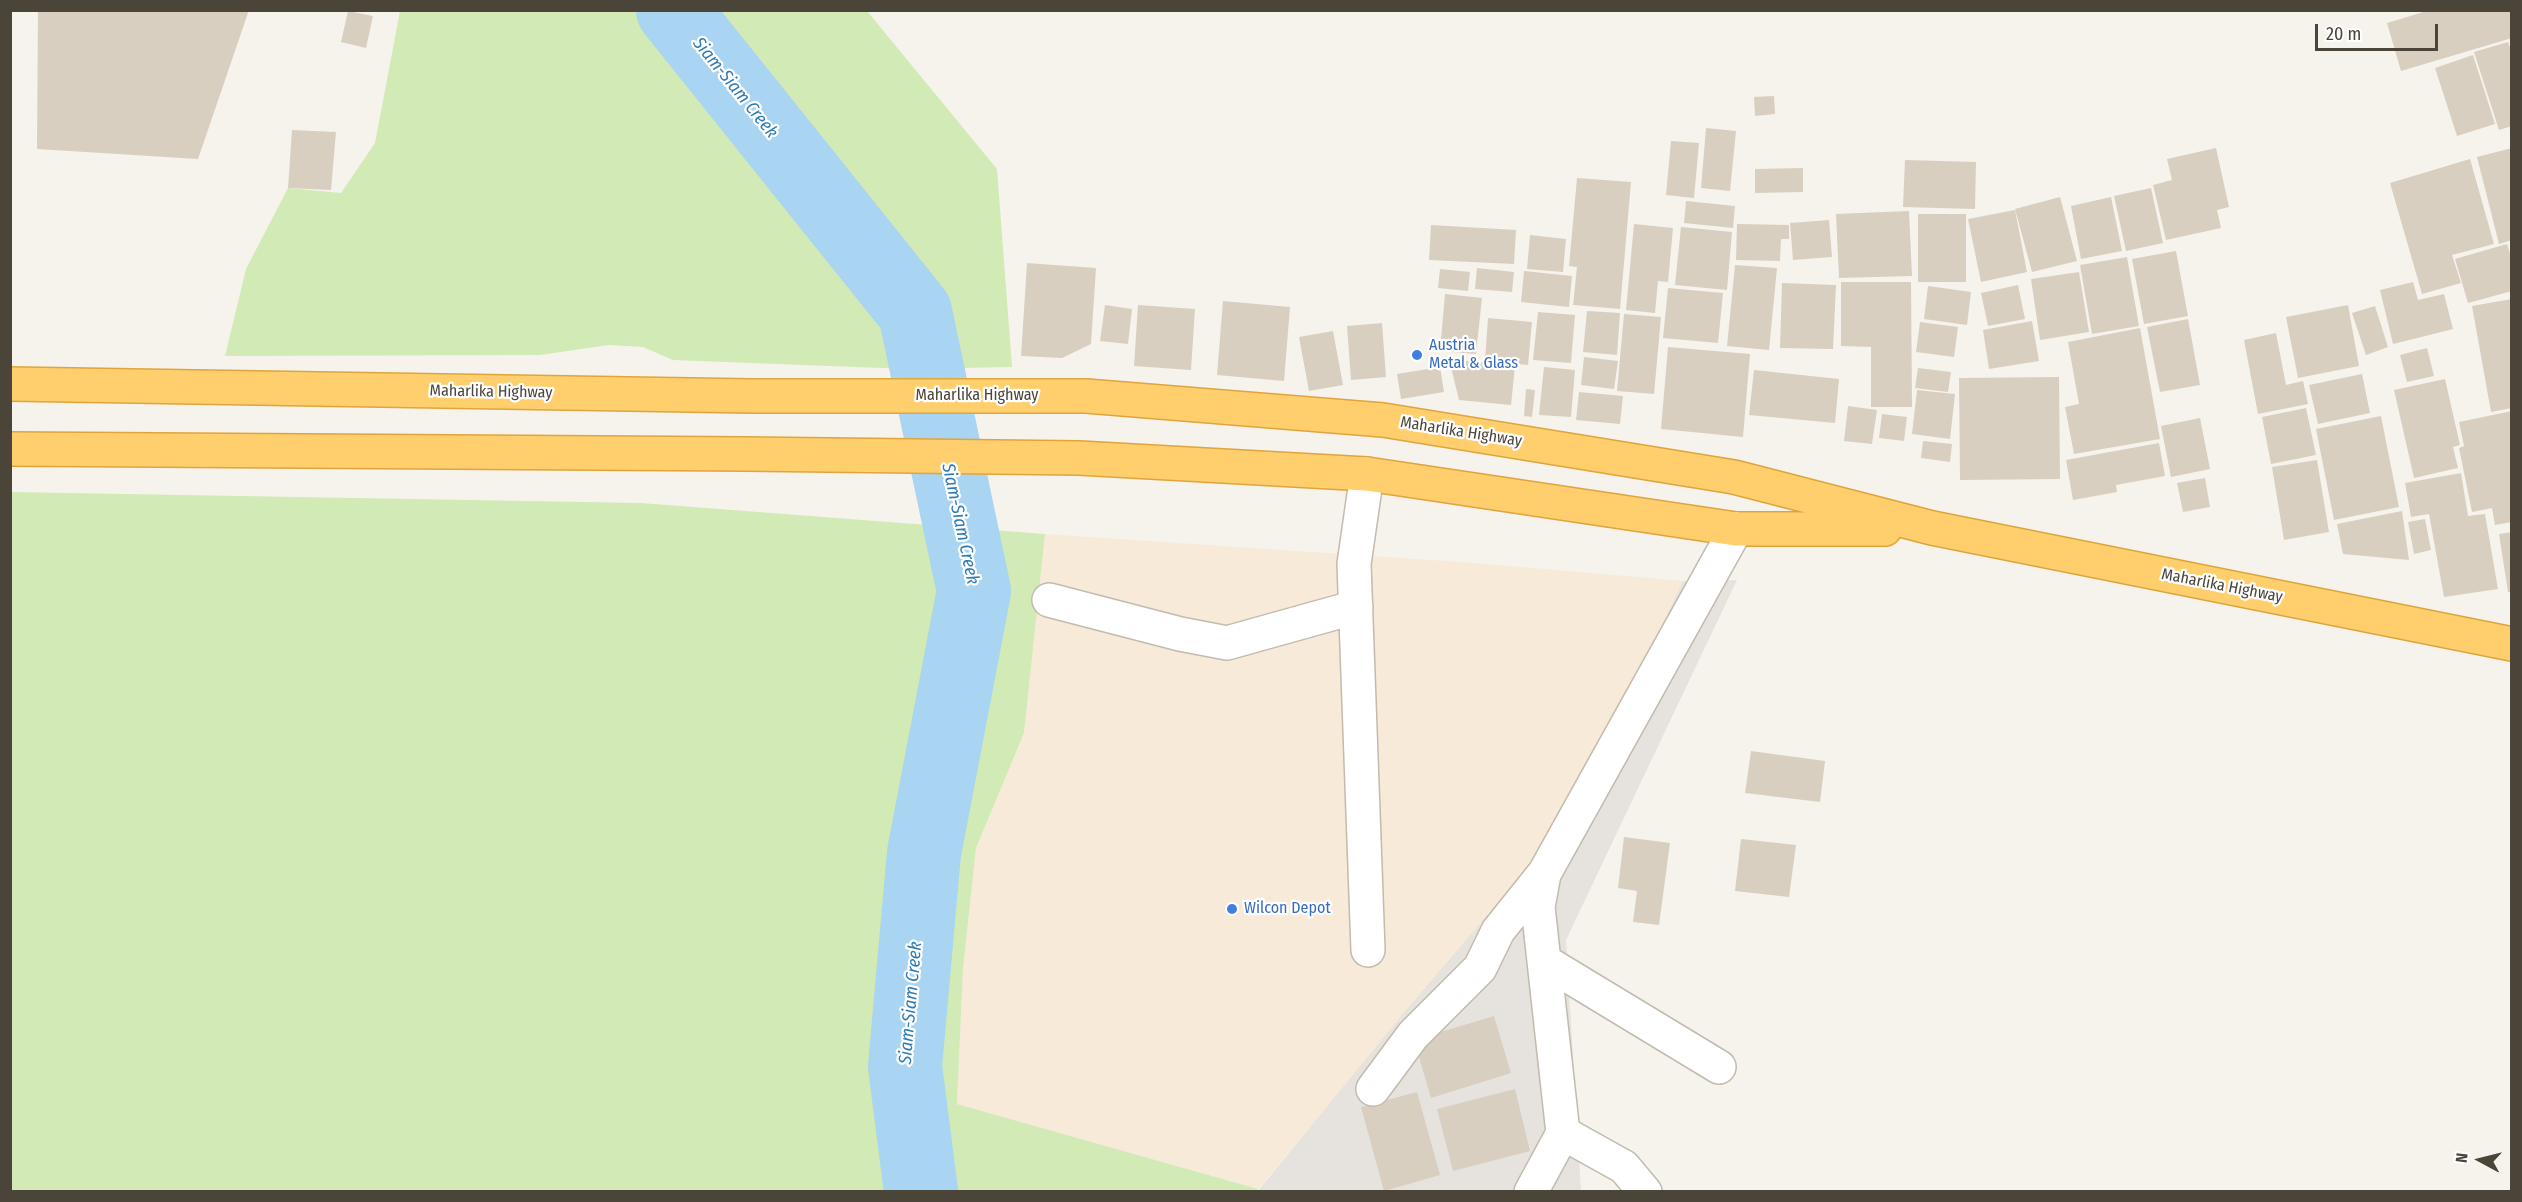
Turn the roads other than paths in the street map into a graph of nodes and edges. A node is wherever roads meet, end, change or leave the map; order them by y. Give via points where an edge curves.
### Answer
1 (10, 384) edge
2 (10, 449) edge
3 (1367, 474) junction
4 (1932, 528) junction
5 (1736, 529) junction
6 (1049, 600) dead end
7 (1356, 607) junction
8 (2511, 644) edge
9 (1544, 874) junction
10 (1368, 950) dead end
11 (1544, 961) junction
12 (1719, 1067) dead end
13 (1373, 1089) dead end
14 (1563, 1133) junction
15 (1532, 1191) edge
16 (1645, 1191) edge

1 - 4 highway, Maharlika Highway via 752,396 1086,396 1395,422 1734,477
2 - 3 highway, Maharlika Highway via 1079,458
3 - 5 highway, Maharlika Highway
3 - 7 lane via 1354,564
4 - 5 highway, Maharlika Highway
4 - 8 highway, Maharlika Highway
5 - 9 lane
6 - 7 lane via 1227,644
7 - 10 lane
9 - 11 lane via 1538,907
9 - 13 lane via 1498,931 1480,968 1413,1035
11 - 12 lane
11 - 14 lane
14 - 15 lane
14 - 16 lane via 1624,1167

